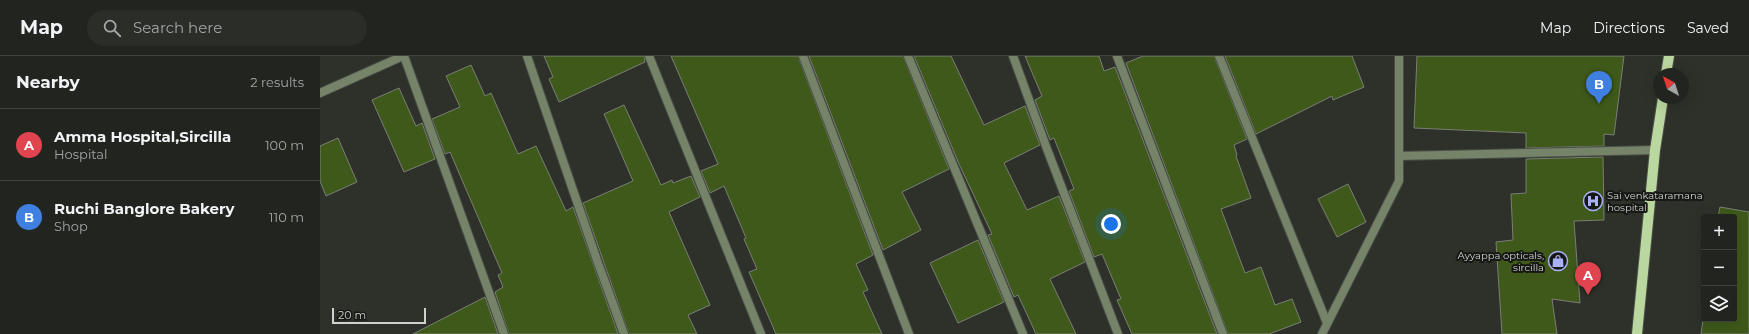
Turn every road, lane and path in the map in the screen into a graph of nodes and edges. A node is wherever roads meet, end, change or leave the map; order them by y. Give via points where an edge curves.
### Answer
1 (404, 56) edge
2 (527, 56) edge
3 (649, 56) edge
4 (803, 56) edge
5 (908, 56) edge
6 (1013, 56) edge
7 (1117, 56) edge
8 (1219, 56) edge
9 (1399, 56) edge
10 (1669, 56) edge
11 (1667, 68) edge
12 (320, 93) edge
13 (1662, 104) edge
14 (1655, 150) junction
15 (1399, 156) junction
16 (1327, 323) junction
17 (504, 334) edge
18 (624, 334) edge
19 (762, 334) edge
20 (909, 334) edge
21 (1023, 334) edge
22 (1118, 334) edge
23 (1223, 334) edge
24 (1322, 334) edge
25 (1637, 334) edge

1 - 12 street
1 - 17 street
2 - 18 street
3 - 19 street
4 - 20 street
5 - 21 street
6 - 22 street
7 - 23 street
8 - 16 street
9 - 15 street
10 - 11 main road
13 - 14 main road
14 - 15 street
14 - 25 main road
15 - 16 street via 1398,181
16 - 24 street

